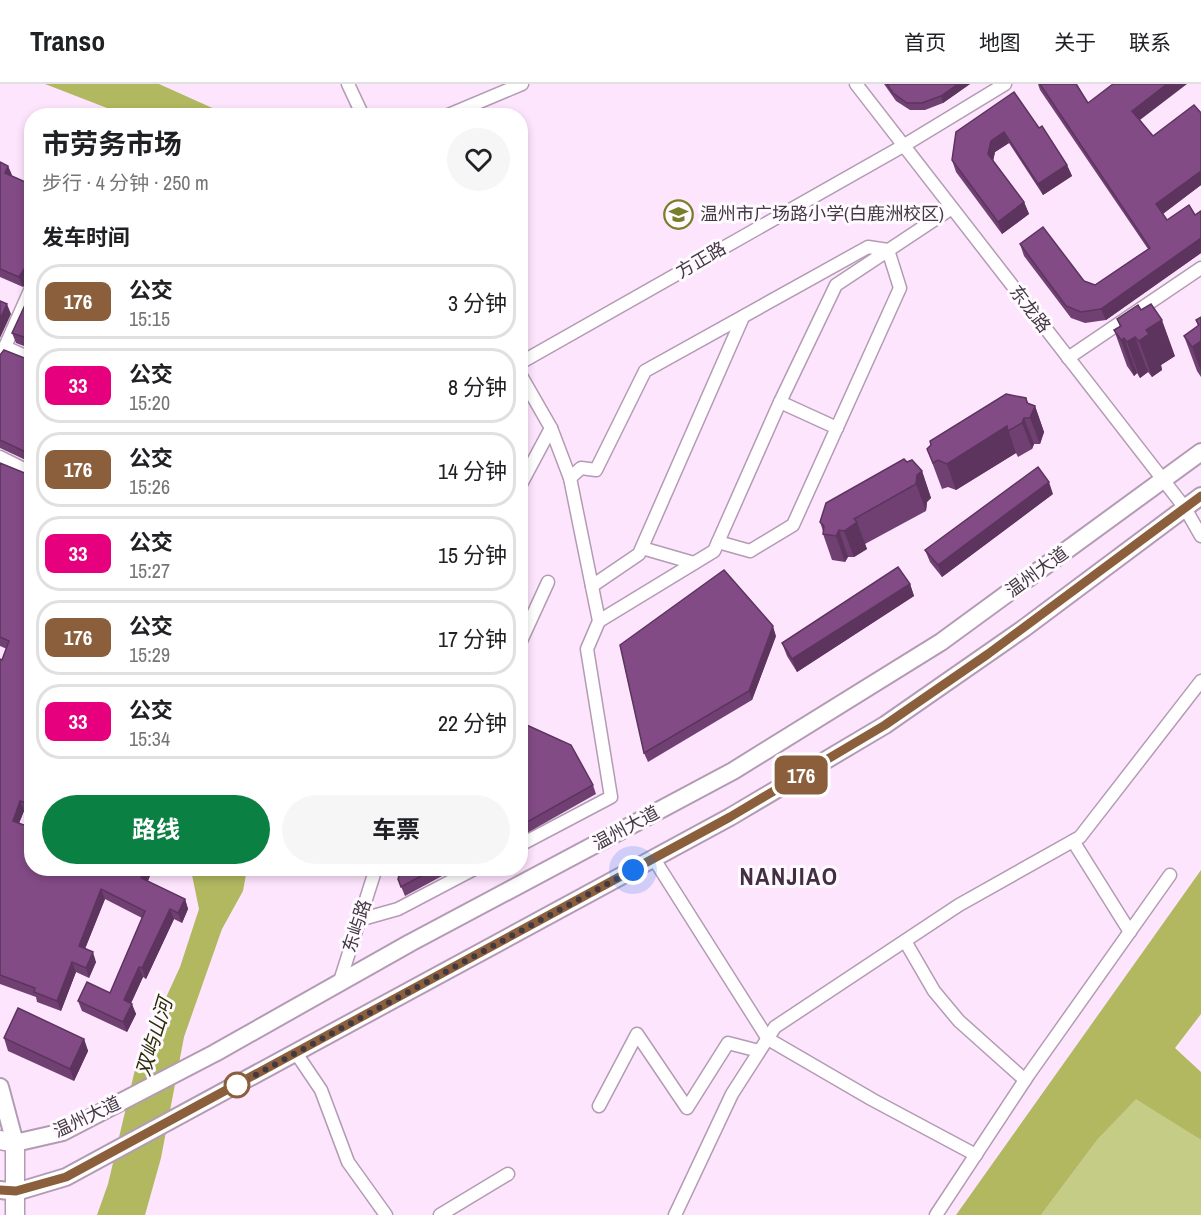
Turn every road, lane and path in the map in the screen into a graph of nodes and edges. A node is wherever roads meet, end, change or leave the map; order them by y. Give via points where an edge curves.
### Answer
1 (348, 84) edge
2 (522, 84) edge
3 (856, 84) edge
4 (1005, 84) edge
5 (359, 108) edge
6 (465, 108) edge
7 (903, 146) junction
8 (952, 208) junction
9 (888, 250) junction
10 (1201, 268) edge
11 (24, 304) edge
12 (743, 317) junction
13 (2, 352) edge
14 (24, 357) edge
15 (1068, 357) junction
16 (528, 358) edge
17 (528, 388) edge
18 (780, 402) junction
19 (551, 428) junction
20 (837, 428) junction
21 (1201, 452) edge
22 (0, 457) edge
23 (24, 469) edge
24 (528, 471) edge
25 (570, 478) junction
26 (1163, 480) junction
27 (1201, 496) edge
28 (1185, 508) junction
29 (1201, 536) edge
30 (718, 542) junction
31 (642, 548) junction
32 (694, 563) junction
33 (548, 582) dead end
34 (592, 586) junction
35 (599, 621) junction
36 (528, 626) edge
37 (1201, 681) edge
38 (528, 841) edge
39 (1073, 841) junction
40 (654, 859) junction
41 (1170, 875) dead end
42 (373, 876) edge
43 (461, 876) edge
44 (359, 920) junction
45 (1130, 932) junction
46 (905, 941) junction
47 (339, 984) junction
48 (768, 1039) junction
49 (759, 1051) junction
50 (296, 1053) junction
51 (1025, 1080) junction
52 (0, 1087) edge
53 (599, 1106) dead end
54 (7, 1142) edge
55 (976, 1155) junction
56 (508, 1174) dead end
57 (8, 1191) edge
58 (445, 1214) edge
59 (15, 1215) edge
60 (386, 1215) edge
61 (675, 1215) edge
62 (936, 1215) edge

1 - 5 street
2 - 6 street
3 - 7 street, 东龙路
4 - 7 street, 方正路
7 - 8 street, 东龙路
7 - 16 street, 方正路
8 - 9 street
8 - 15 street, 东龙路
9 - 12 street via 868,247
9 - 18 street via 836,285
9 - 20 street via 900,288
10 - 15 street
11 - 13 street
12 - 25 street via 645,371 596,470 581,468
12 - 31 street
13 - 14 street
15 - 26 street, 东龙路
17 - 19 street
18 - 20 street
18 - 30 street
19 - 24 street
19 - 25 street
20 - 30 street via 793,525 750,551
21 - 26 main road, 温州大道
22 - 23 street
25 - 34 street
26 - 28 street, 东龙路
26 - 47 main road, 温州大道 via 941,642 845,703 733,771
27 - 28 main road, 温州大道
28 - 29 street, 东龙路
28 - 40 main road, 温州大道 via 997,648 885,725
30 - 32 street via 714,551
31 - 32 street
31 - 34 street
32 - 35 street
33 - 36 street
34 - 35 street
35 - 38 street via 587,649 611,797
37 - 39 street
39 - 45 street
39 - 46 street via 959,905
40 - 48 street
40 - 50 main road, 温州大道
41 - 45 street
42 - 44 street, 东屿路
43 - 44 street via 398,909
44 - 47 street, 东屿路
45 - 51 street
46 - 48 street via 776,1027
46 - 51 street via 934,991 959,1021
47 - 54 main road, 温州大道 via 63,1132
48 - 49 street
48 - 55 street
49 - 53 street via 728,1043 687,1108 637,1034
49 - 61 street via 732,1094
50 - 57 main road, 温州大道 via 66,1177
50 - 60 street via 321,1090 348,1162
51 - 55 street
52 - 54 main road
54 - 57 highway
55 - 62 street
56 - 58 street
57 - 59 highway

